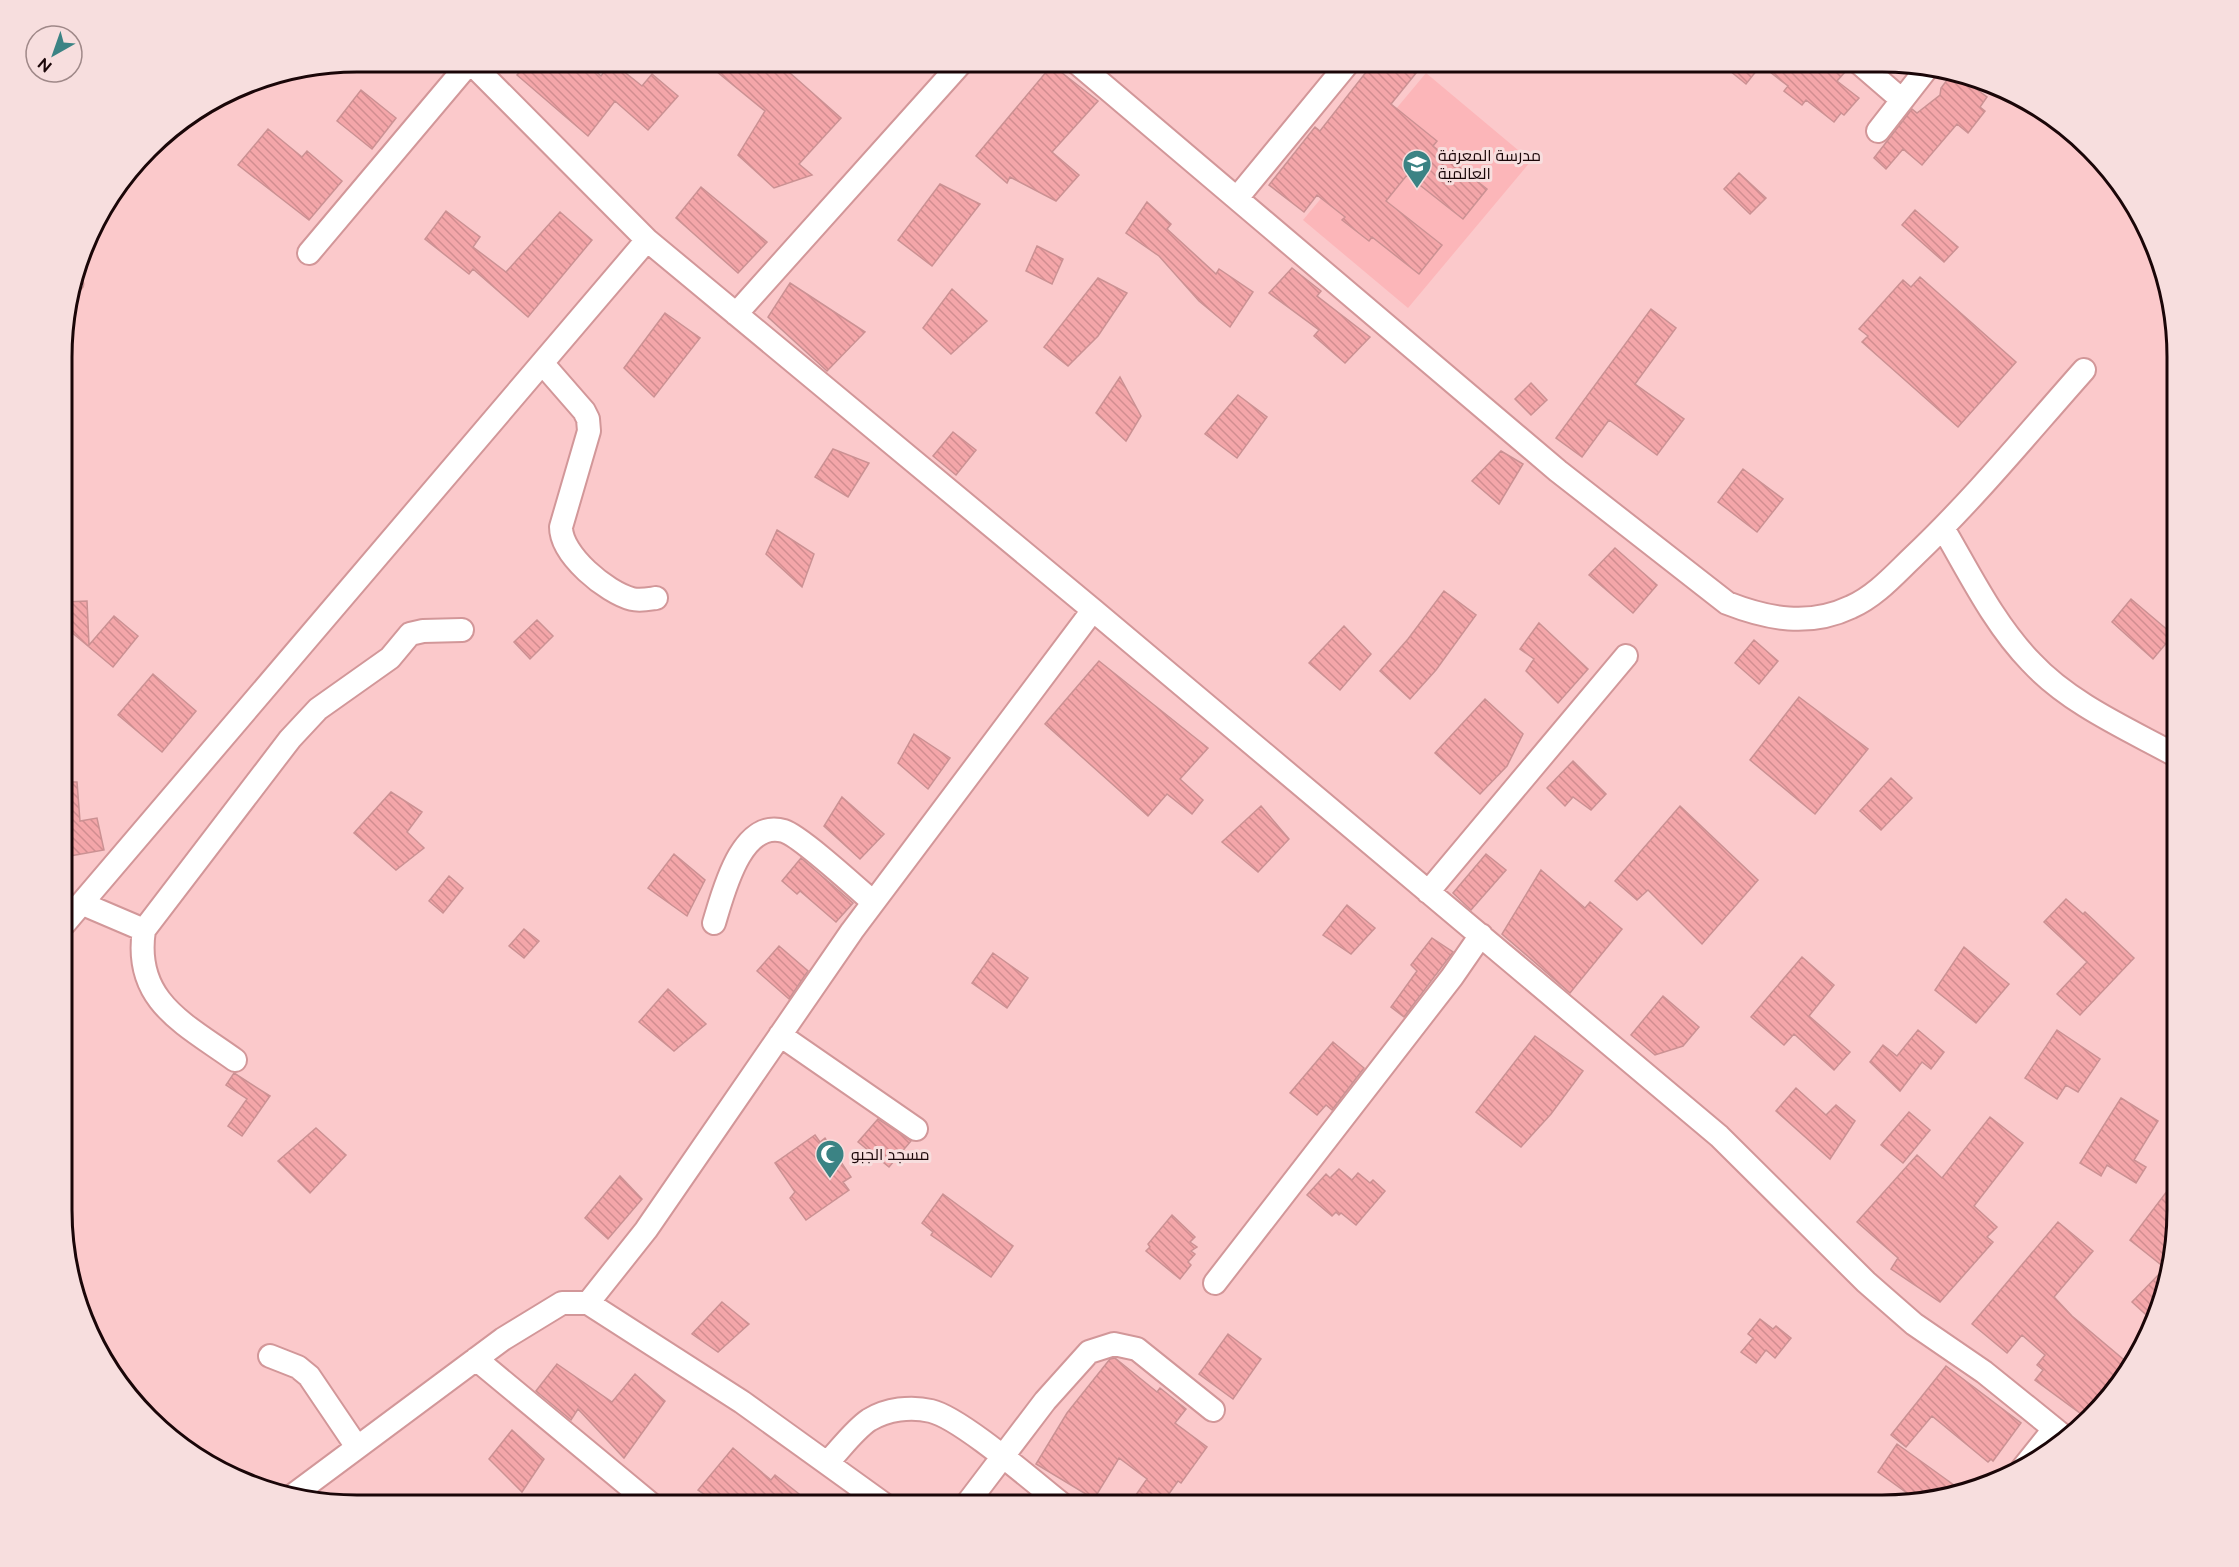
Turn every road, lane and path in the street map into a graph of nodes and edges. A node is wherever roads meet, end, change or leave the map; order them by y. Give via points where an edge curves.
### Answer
1 (462, 72) edge
2 (480, 72) edge
3 (953, 72) edge
4 (1088, 72) edge
5 (1341, 72) edge
6 (1870, 72) edge
7 (1922, 74) edge
8 (1902, 100) junction
9 (1878, 131) dead end
10 (1237, 198) junction
11 (647, 240) junction
12 (309, 253) dead end
13 (736, 314) junction
14 (543, 364) junction
15 (2084, 370) dead end
16 (1943, 528) junction
17 (656, 598) dead end
18 (1093, 610) junction
19 (462, 630) dead end
20 (1626, 656) dead end
21 (2167, 750) edge
22 (1428, 892) junction
23 (873, 902) junction
24 (83, 904) junction
25 (72, 916) edge
26 (714, 923) dead end
27 (144, 930) junction
28 (1481, 935) junction
29 (780, 1035) junction
30 (235, 1060) dead end
31 (916, 1129) dead end
32 (1215, 1283) dead end
33 (588, 1303) junction
34 (270, 1356) dead end
35 (476, 1359) junction
36 (1213, 1410) dead end
37 (2060, 1433) edge
38 (357, 1447) junction
39 (1002, 1457) junction
40 (827, 1463) junction
41 (300, 1490) edge
42 (640, 1495) edge
43 (871, 1495) edge
44 (974, 1495) edge
45 (1050, 1495) edge

1 - 12 street
2 - 11 street
3 - 13 street
4 - 10 street
5 - 10 street
6 - 8 street
7 - 8 street
8 - 9 street
10 - 16 street via 1558,471 1727,603 1757,615 1788,620 1820,617 1851,607 1877,591
11 - 13 street
11 - 14 street
13 - 18 street
14 - 17 street via 588,419 589,432 561,536 577,561 612,590 632,599
14 - 24 street
15 - 16 street
16 - 21 street via 2005,631 2031,663 2056,685
18 - 22 street
18 - 23 street
19 - 27 street via 410,634 390,658 311,716
20 - 22 street
22 - 28 street
23 - 26 street via 793,836 772,829 760,832 731,869
23 - 29 street
24 - 25 street
24 - 27 street
27 - 30 street via 143,968 159,1002
28 - 32 street
28 - 37 street via 1719,1136 1866,1282 1914,1324 1984,1372
29 - 31 street
29 - 33 street via 646,1230
33 - 35 street via 562,1302
33 - 40 street via 742,1402
34 - 38 street via 309,1376
35 - 38 street
35 - 42 street
36 - 39 street via 1149,1357 1137,1349 1114,1344 1089,1352 1074,1367
38 - 41 street
39 - 40 street via 934,1411 898,1409 869,1420
39 - 44 street
39 - 45 street
40 - 43 street

